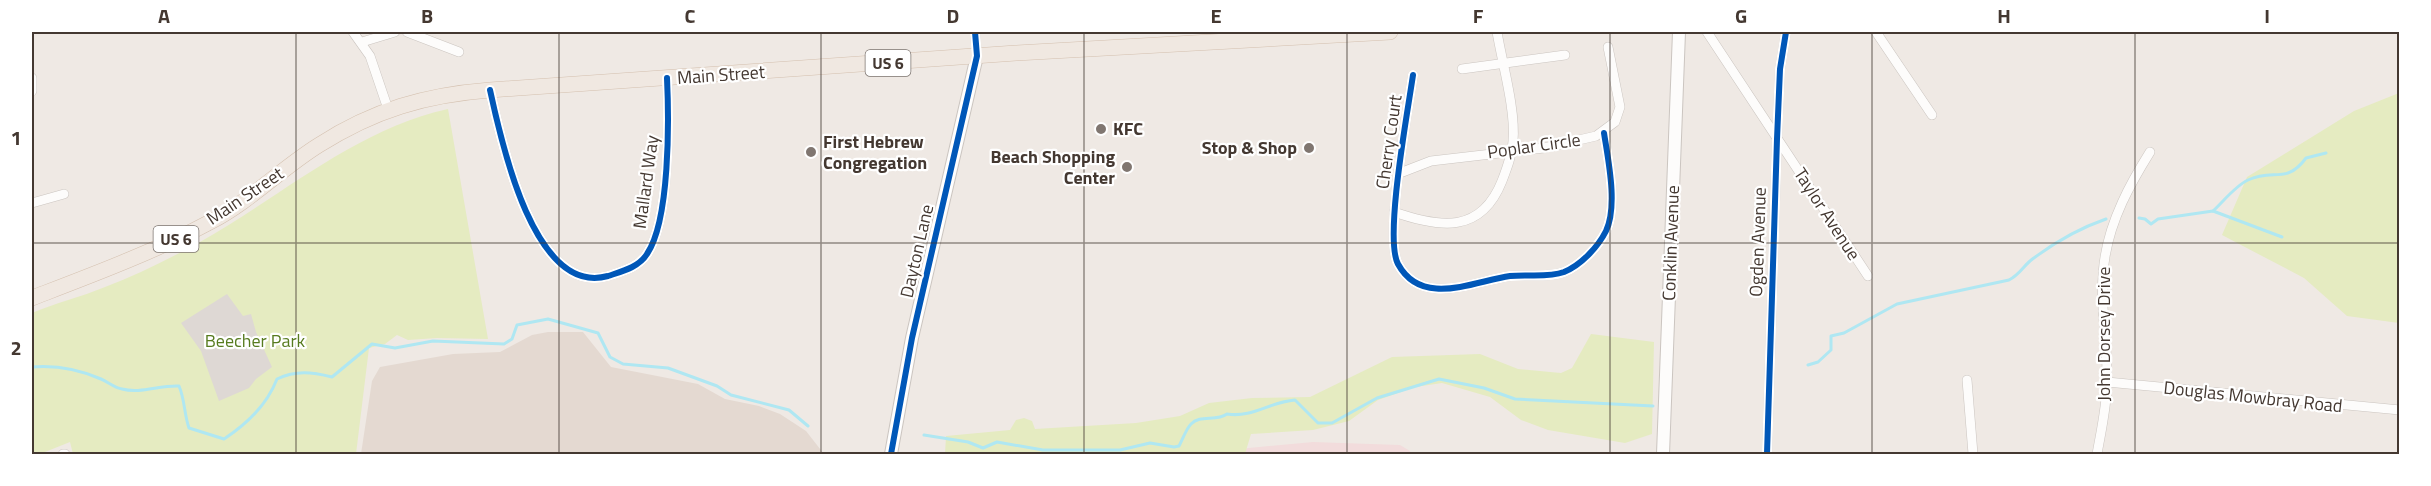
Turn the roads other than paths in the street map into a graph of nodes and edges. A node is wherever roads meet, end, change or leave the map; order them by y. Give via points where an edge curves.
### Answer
1 (354, 32) edge
2 (395, 32) edge
3 (407, 32) edge
4 (975, 32) edge
5 (1390, 32) edge
6 (1497, 32) edge
7 (1679, 32) edge
8 (1707, 32) edge
9 (1786, 32) edge
10 (1876, 32) edge
11 (362, 42) junction
12 (1608, 47) dead end
13 (459, 52) dead end
14 (1565, 55) dead end
15 (977, 56) junction
16 (1503, 65) junction
17 (1462, 69) dead end
18 (1413, 75) dead end
19 (32, 78) edge
20 (667, 78) junction
21 (490, 90) junction
22 (32, 91) edge
23 (388, 109) junction
24 (1932, 116) dead end
25 (1604, 133) junction
26 (1777, 139) junction
27 (1511, 150) junction
28 (2150, 152) dead end
29 (1400, 173) junction
30 (64, 194) dead end
31 (32, 203) edge
32 (1394, 212) junction
33 (1868, 276) dead end
34 (32, 297) edge
35 (1967, 380) dead end
36 (2107, 382) junction
37 (2400, 410) edge
38 (891, 454) edge
39 (1663, 454) edge
40 (1767, 454) edge
41 (1973, 454) edge
42 (2097, 454) edge

1 - 11 street
2 - 11 street
3 - 13 street
4 - 15 street
5 - 15 main road, Main Street / US 6
6 - 16 street
7 - 39 street, Conklin Avenue
8 - 26 street, Taylor Avenue
9 - 26 street, Ogden Avenue
10 - 24 street
11 - 23 street
12 - 25 street via 1620,106 1619,116
14 - 16 street
15 - 20 main road, Main Street / US 6
15 - 38 street, Dayton Lane via 912,338
16 - 17 street
16 - 27 street via 1512,124
18 - 29 street, Cherry Court
19 - 22 street
20 - 21 main road, Main Street / US 6
20 - 21 street, Mallard Way via 668,145 653,240 639,263 593,278 568,271 547,249 519,195
21 - 23 main road, Main Street / US 6 via 426,98
23 - 34 main road, Main Street / US 6 via 319,145 214,220 154,249
25 - 27 street, Poplar Circle via 1560,145
25 - 32 street, Poplar Circle via 1611,195 1607,229 1577,265 1563,272 1508,276 1458,289 1429,287 1416,282 1398,264 1393,246
26 - 33 street, Taylor Avenue
26 - 40 street, Ogden Avenue
27 - 29 street, Poplar Circle via 1431,161
27 - 32 street via 1495,196 1476,216 1445,224 1419,221
28 - 36 street, John Dorsey Drive via 2131,182 2105,256 2102,291
29 - 32 street, Cherry Court
30 - 31 street
35 - 41 street
36 - 37 street, Douglas Mowbray Road
36 - 42 street, John Dorsey Drive

